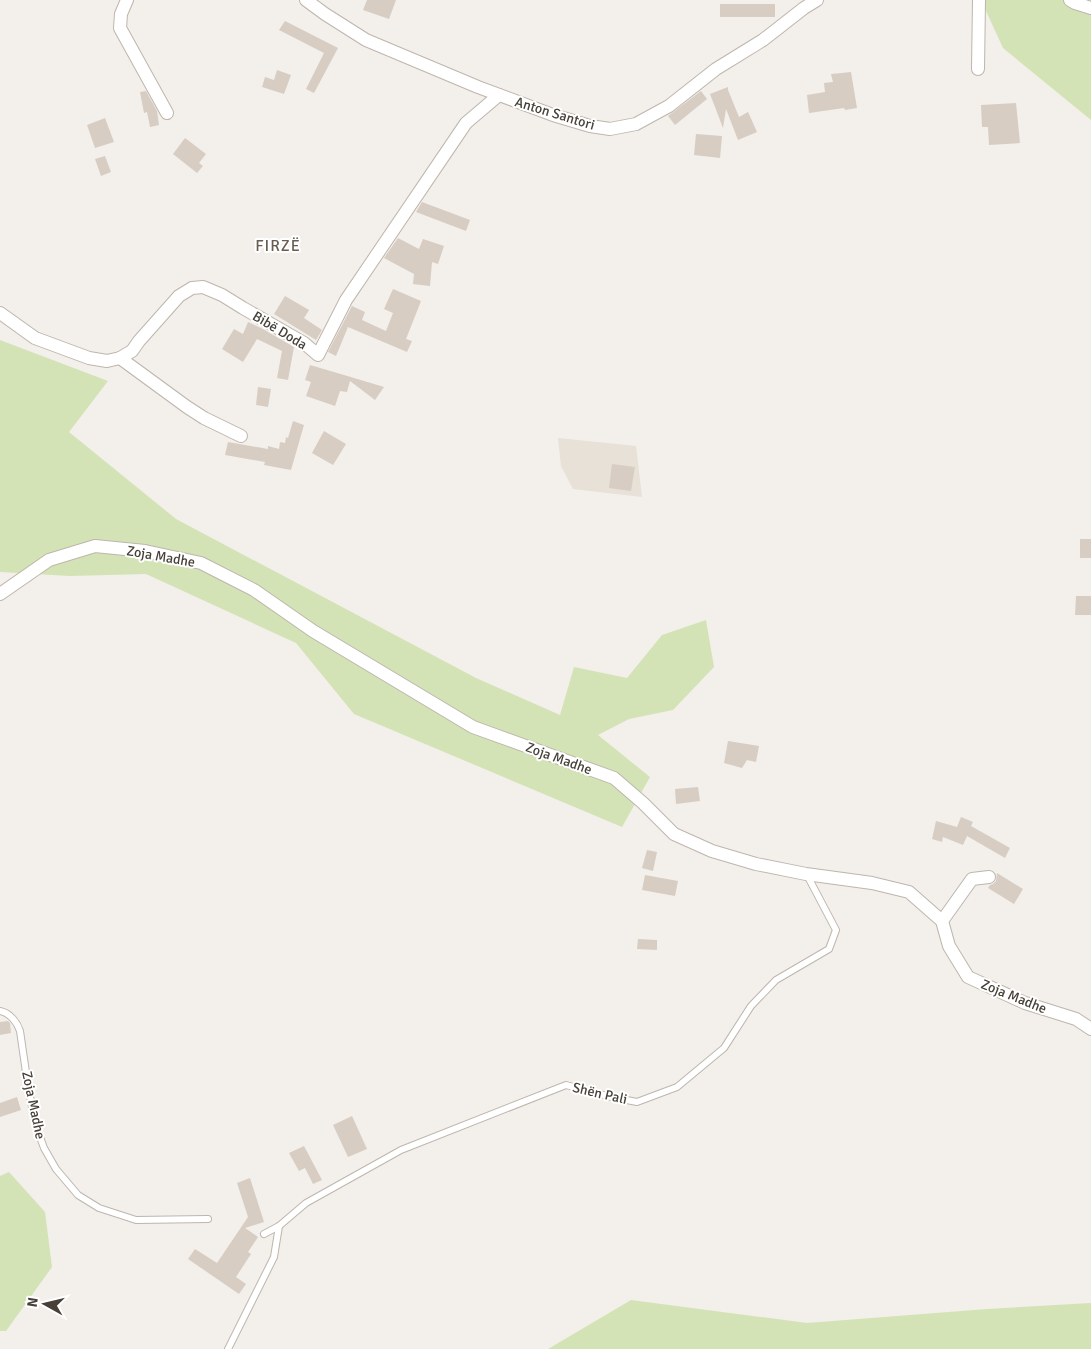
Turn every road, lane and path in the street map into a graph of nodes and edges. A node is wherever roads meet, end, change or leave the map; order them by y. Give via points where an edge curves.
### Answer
1 (127, 0) edge
2 (306, 0) edge
3 (817, 0) edge
4 (979, 0) edge
5 (1070, 0) edge
6 (1091, 8) edge
7 (978, 69) dead end
8 (499, 95) junction
9 (168, 113) dead end
10 (0, 313) edge
11 (120, 358) junction
12 (241, 436) dead end
13 (0, 594) edge
14 (806, 874) junction
15 (988, 877) dead end
16 (942, 921) junction
17 (0, 1011) edge
18 (1091, 1029) edge
19 (208, 1219) dead end
20 (279, 1226) junction
21 (264, 1234) dead end
22 (228, 1349) edge

1 - 9 street via 120,28
2 - 8 street, Anton Santori via 366,40
3 - 8 street, Anton Santori via 763,40 716,69 669,106 636,124 610,129 590,126
4 - 7 street
5 - 6 street
8 - 11 street, Bibë Doda via 466,123 346,300 318,354 304,342 203,287 192,288 179,296 132,351
10 - 11 street via 35,338 89,358 106,361
11 - 12 street via 204,418
13 - 14 street, Zoja Madhe via 49,560 94,546 145,551 201,563 254,590 313,631 474,727 614,778 674,834 712,851
14 - 16 street, Zoja Madhe via 872,882 909,892
14 - 20 lane, Shën Pali via 836,930 829,949 776,980 751,1006 724,1048 677,1087 637,1102 566,1085 401,1150 306,1203
15 - 16 street via 972,879
16 - 18 street, Zoja Madhe via 949,946 968,976 1025,1003 1076,1019
17 - 19 lane, Zoja Madhe via 12,1017 20,1031 35,1122 44,1148 56,1169 78,1195 99,1208 136,1220
20 - 21 lane, Shën Pali
20 - 22 lane via 274,1257

